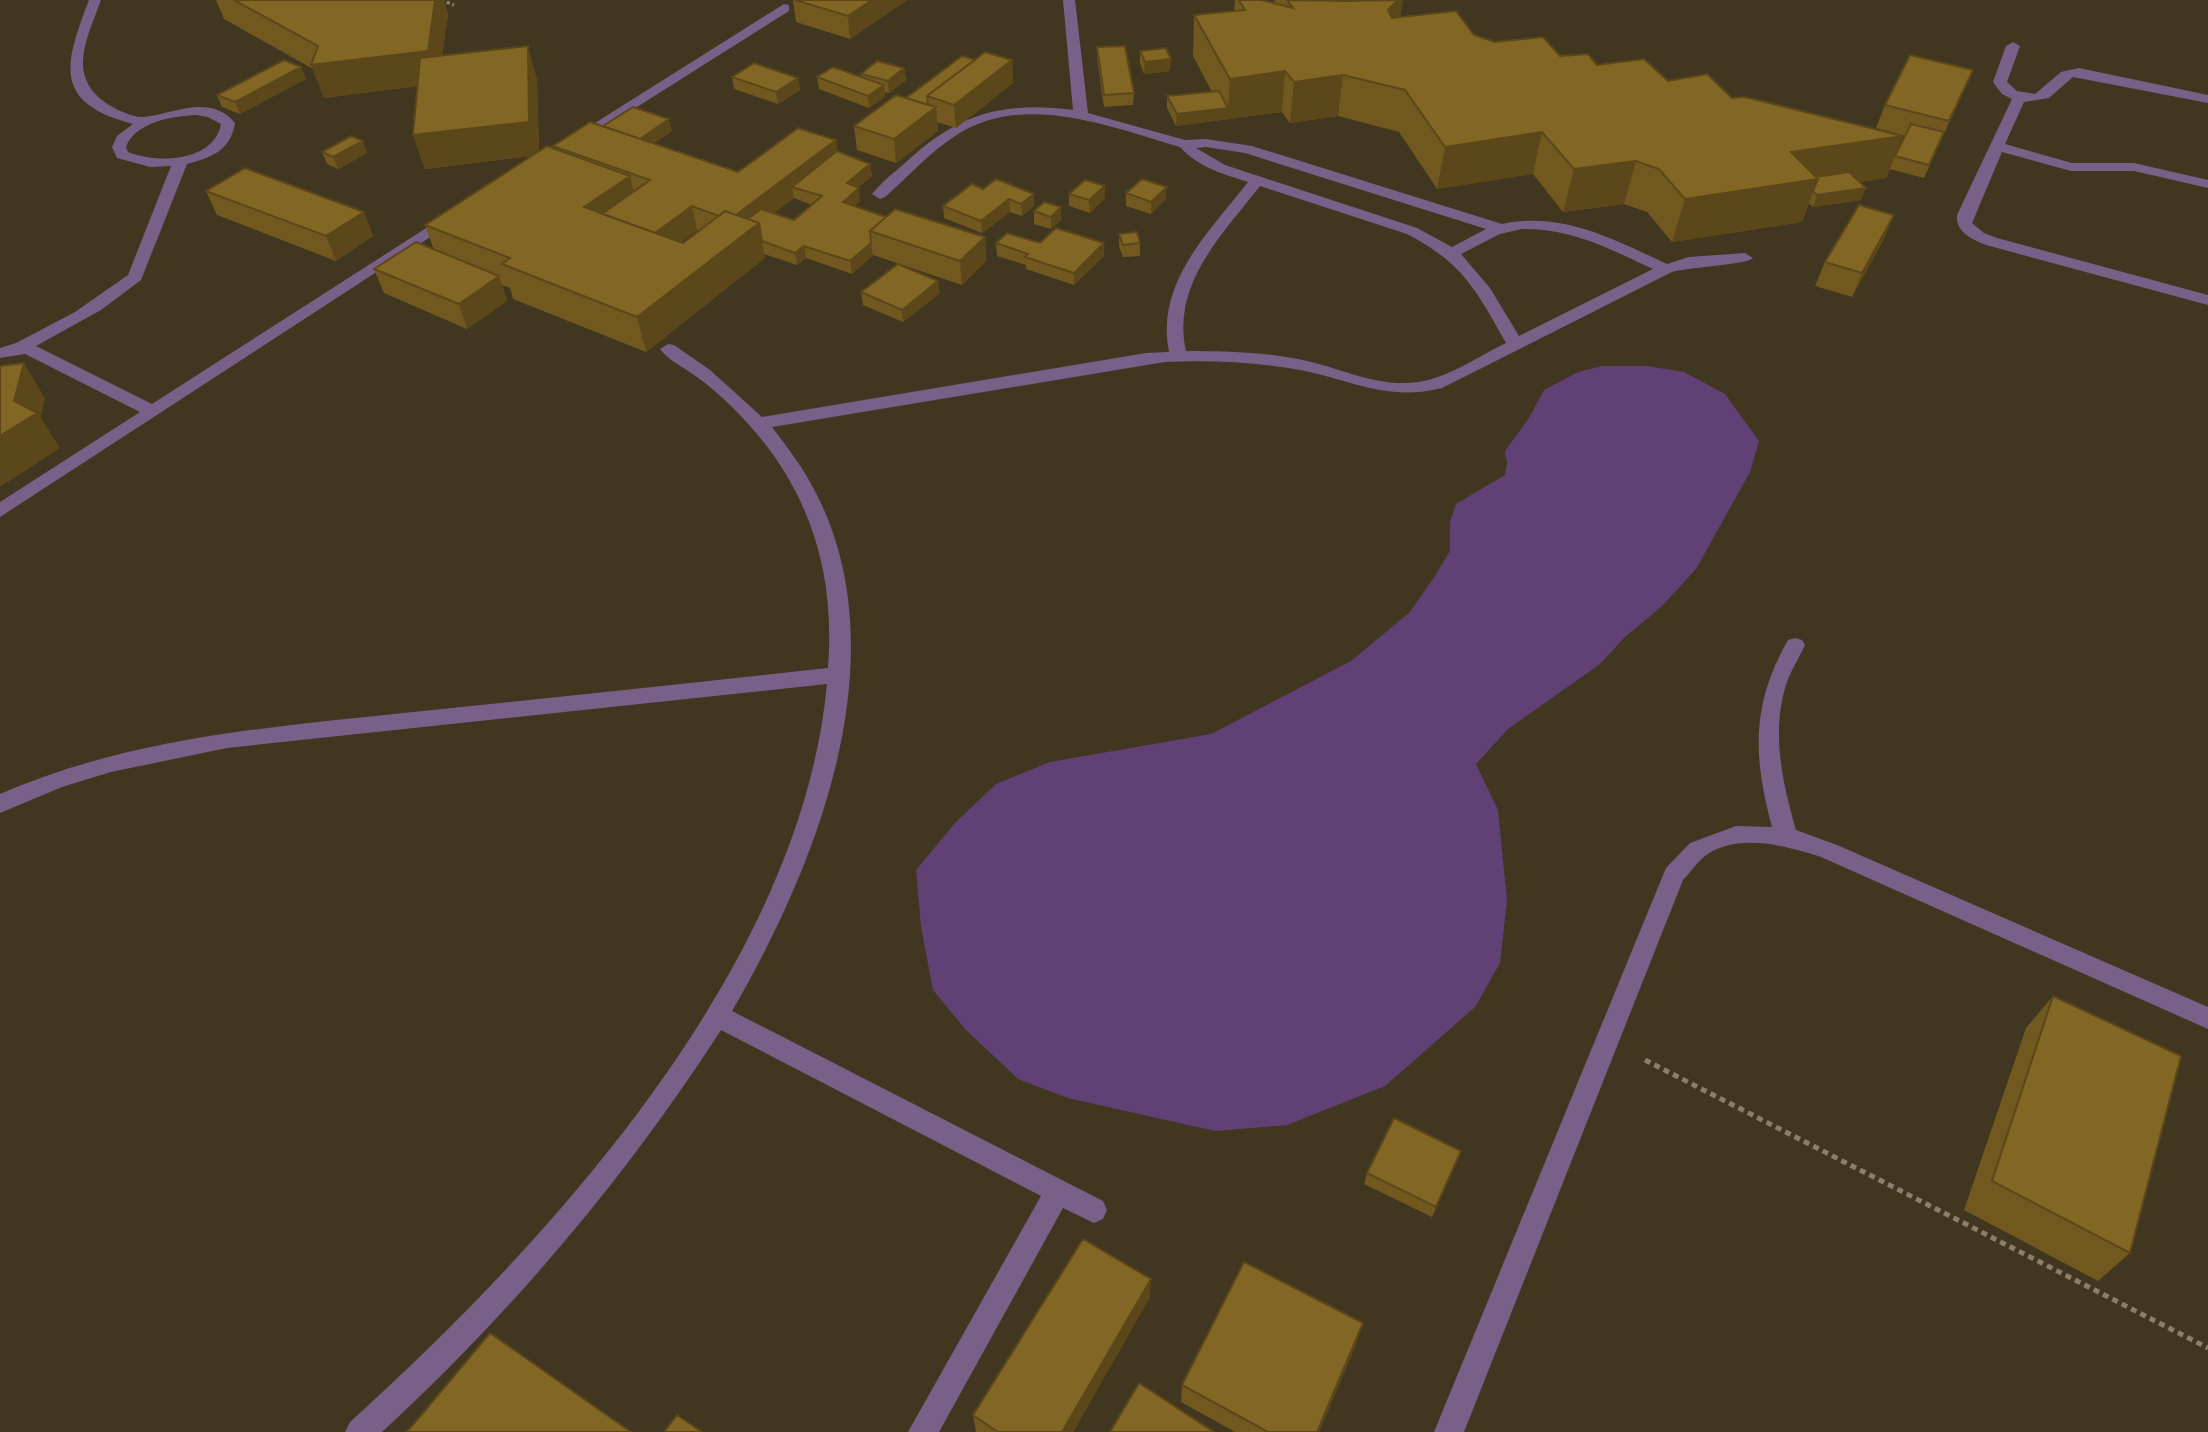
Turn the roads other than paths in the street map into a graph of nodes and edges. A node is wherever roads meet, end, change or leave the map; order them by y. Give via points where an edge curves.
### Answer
1 (95, 0) edge
2 (1069, 0) edge
3 (784, 8) dead end
4 (2013, 46) dead end
5 (2020, 96) junction
6 (2208, 99) edge
7 (1081, 117) junction
8 (144, 122) junction
9 (1185, 144) junction
10 (565, 146) edge
11 (1998, 146) junction
12 (181, 162) junction
13 (1257, 180) junction
14 (2208, 184) edge
15 (880, 194) dead end
16 (462, 212) edge
17 (1501, 229) junction
18 (1452, 253) junction
19 (1745, 258) dead end
20 (1666, 269) junction
21 (2208, 300) edge
22 (1516, 344) junction
23 (22, 347) junction
24 (668, 349) dead end
25 (0, 353) edge
26 (1178, 355) junction
27 (153, 412) junction
28 (761, 423) junction
29 (0, 511) edge
30 (1795, 645) dead end
31 (838, 675) junction
32 (0, 804) edge
33 (1786, 836) junction
34 (717, 1016) junction
35 (2208, 1018) edge
36 (1058, 1191) junction
37 (1094, 1210) dead end
38 (360, 1432) edge
39 (923, 1432) edge
40 (1449, 1432) edge

1 - 8 lane via 75,59 74,75 80,90 94,103
2 - 7 lane
3 - 10 lane
4 - 5 lane via 2000,82 2009,93
5 - 6 lane via 2039,97 2061,76 2079,72
5 - 11 lane
7 - 9 lane
7 - 15 lane via 1019,111 962,126
8 - 12 lane via 122,139 122,155 146,164
8 - 12 lane via 195,111 222,117 228,123 224,140
9 - 13 lane via 1206,162
9 - 17 lane via 1247,149
11 - 14 lane via 2071,167 2134,167
11 - 21 lane via 1965,215 1969,231 1989,241
12 - 23 lane via 135,276 123,289
13 - 18 lane via 1412,232
13 - 26 lane via 1178,293 1172,324
16 - 27 lane
17 - 18 lane
17 - 20 lane via 1527,223 1558,225
18 - 22 lane via 1476,278
19 - 20 lane via 1689,261
20 - 22 lane
22 - 26 lane via 1436,384 1405,390 1371,387 1305,366 1258,358
23 - 25 lane
23 - 27 lane
24 - 28 lane via 734,396
26 - 28 lane
27 - 29 lane
28 - 31 lane via 816,509 832,559 841,615
30 - 33 lane via 1776,685 1768,731 1771,781
31 - 32 lane via 227,740 92,768
31 - 34 lane via 833,736 818,800 794,869
33 - 35 lane
33 - 40 lane via 1736,835 1698,849 1674,875
34 - 36 lane
34 - 38 lane via 641,1129 546,1247 430,1369
36 - 37 lane
36 - 39 lane

